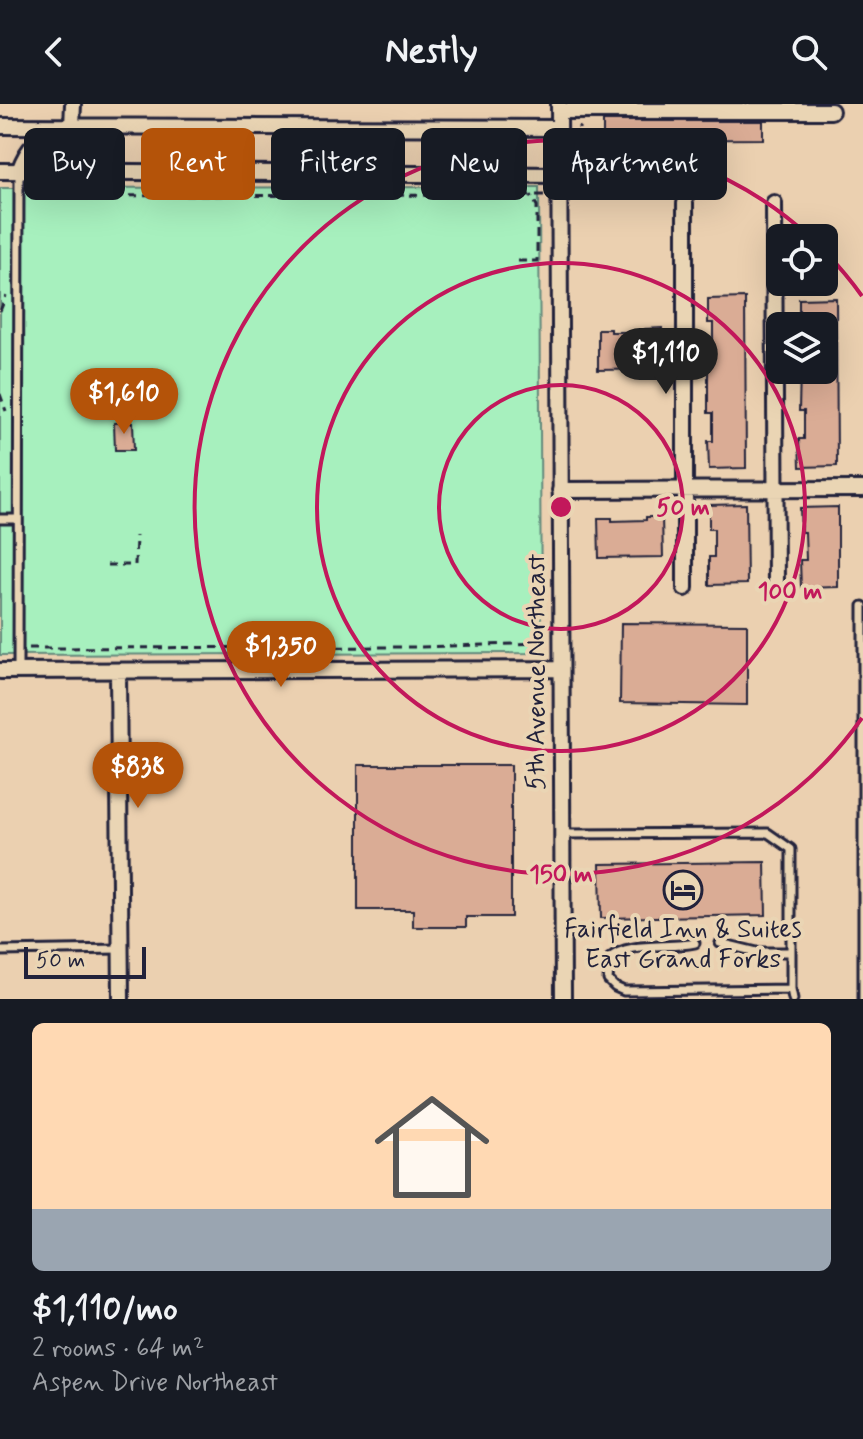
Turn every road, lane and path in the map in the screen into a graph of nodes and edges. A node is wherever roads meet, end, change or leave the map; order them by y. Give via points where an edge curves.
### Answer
1 (73, 104) edge
2 (559, 108) edge
3 (579, 111) junction
4 (831, 111) dead end
5 (0, 126) edge
6 (72, 126) junction
7 (559, 128) joint
8 (579, 128) edge
9 (0, 171) edge
10 (19, 171) junction
11 (543, 175) edge
12 (531, 195) junction
13 (543, 195) edge
14 (19, 196) junction
15 (560, 200) edge
16 (685, 203) dead end
17 (774, 203) dead end
18 (518, 261) dead end
19 (7, 286) dead end
20 (0, 311) edge
21 (0, 394) edge
22 (6, 419) dead end
23 (685, 489) junction
24 (777, 489) junction
25 (863, 489) edge
26 (560, 490) junction
27 (0, 519) edge
28 (18, 519) junction
29 (136, 536) dead end
30 (107, 565) dead end
31 (685, 588) dead end
32 (776, 588) dead end
33 (863, 606) edge
34 (561, 643) junction
35 (18, 648) junction
36 (561, 669) junction
37 (0, 671) edge
38 (18, 671) junction
39 (118, 671) junction
40 (562, 834) junction
41 (695, 943) dead end
42 (720, 943) dead end
43 (120, 949) junction
44 (0, 951) edge
45 (791, 952) junction
46 (791, 989) junction
47 (121, 999) edge
48 (563, 999) edge
49 (793, 999) edge
50 (863, 999) edge

1 - 6 street
2 - 3 street
2 - 7 street, 5th Avenue Northeast
3 - 4 street
3 - 8 path
5 - 6 street
6 - 7 street
6 - 10 street via 28,149
9 - 10 street
10 - 11 street
10 - 14 lane
12 - 13 path
12 - 14 path
12 - 18 path via 537,206 537,261
14 - 28 lane
15 - 26 street, 5th Avenue Northeast
16 - 23 street
17 - 24 street
19 - 20 path
21 - 22 path
23 - 24 street
23 - 26 street
23 - 31 street
24 - 25 street
24 - 32 street
26 - 34 street, 5th Avenue Northeast
27 - 28 lane
28 - 35 lane
29 - 30 path via 135,565
33 - 50 lane
34 - 35 path
34 - 36 street, 5th Avenue Northeast
35 - 38 lane
36 - 39 street
36 - 40 street, 5th Avenue Northeast
37 - 38 street
38 - 39 street
39 - 43 street
40 - 45 lane via 768,833 791,849
40 - 48 street, 5th Avenue Northeast
41 - 46 lane via 624,948 610,958 608,980 624,991
42 - 45 lane via 757,952
43 - 44 lane
43 - 47 street
45 - 46 lane
46 - 49 lane

